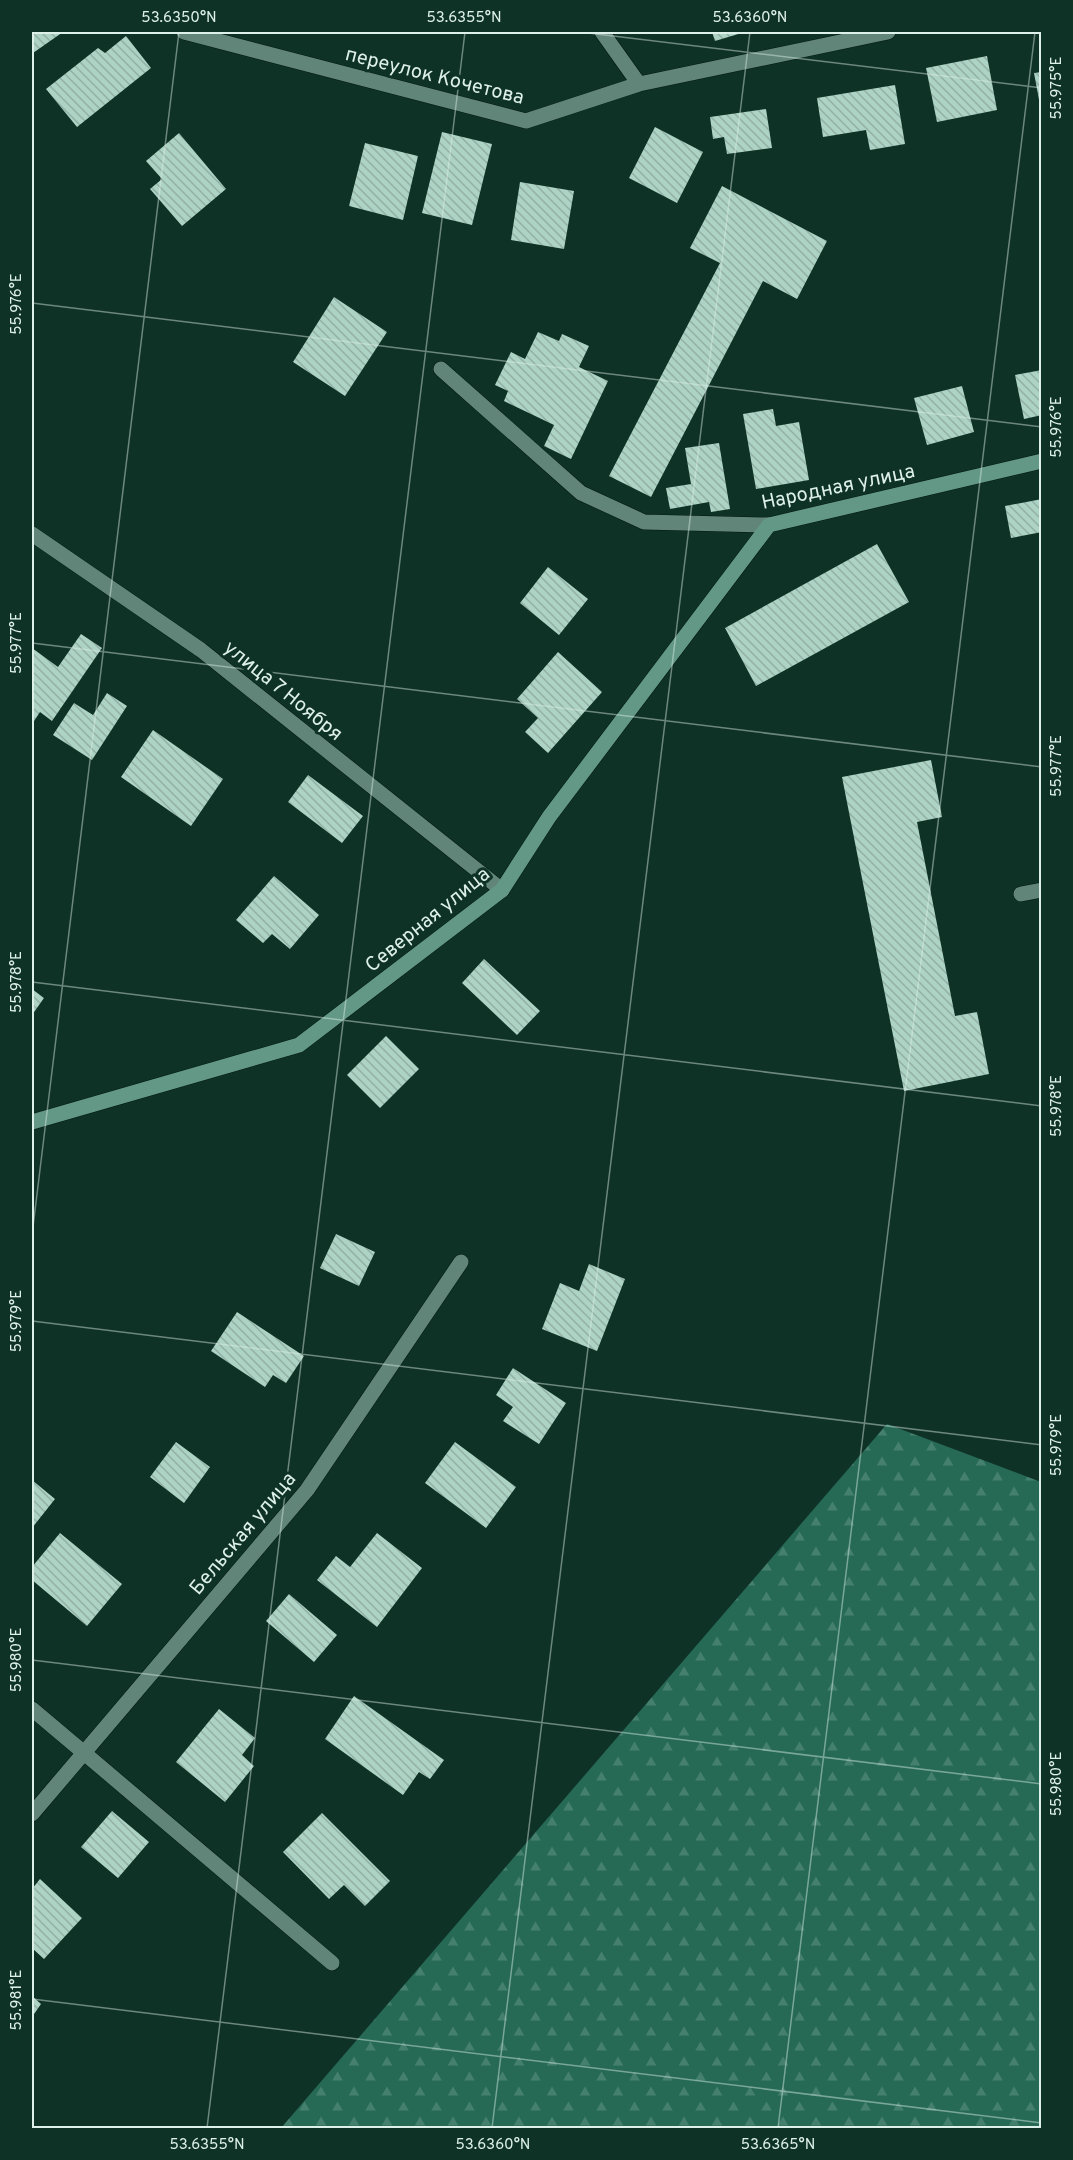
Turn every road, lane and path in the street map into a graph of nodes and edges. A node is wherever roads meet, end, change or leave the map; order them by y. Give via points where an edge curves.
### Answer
1 (184, 32) edge
2 (602, 32) edge
3 (888, 32) edge
4 (639, 84) junction
5 (441, 369) dead end
6 (1041, 462) edge
7 (769, 525) junction
8 (32, 534) edge
9 (502, 890) junction
10 (1041, 890) edge
11 (1021, 894) dead end
12 (32, 1122) edge
13 (461, 1262) dead end
14 (32, 1709) edge
15 (83, 1752) junction
16 (32, 1814) edge
17 (332, 1963) dead end

1 - 4 street, переулок Кочетова via 525,121
2 - 4 street
3 - 4 street, переулок Кочетова
5 - 7 street, Народная улица via 592,498 644,522
6 - 7 street, Народная улица
7 - 9 street, Северная улица via 549,817
8 - 9 street, улица 7 Ноября via 201,650
9 - 12 street, Северная улица via 299,1045
10 - 11 street
13 - 15 street, Бельская улица via 307,1490
14 - 15 street
15 - 16 street, Бельская улица
15 - 17 street

